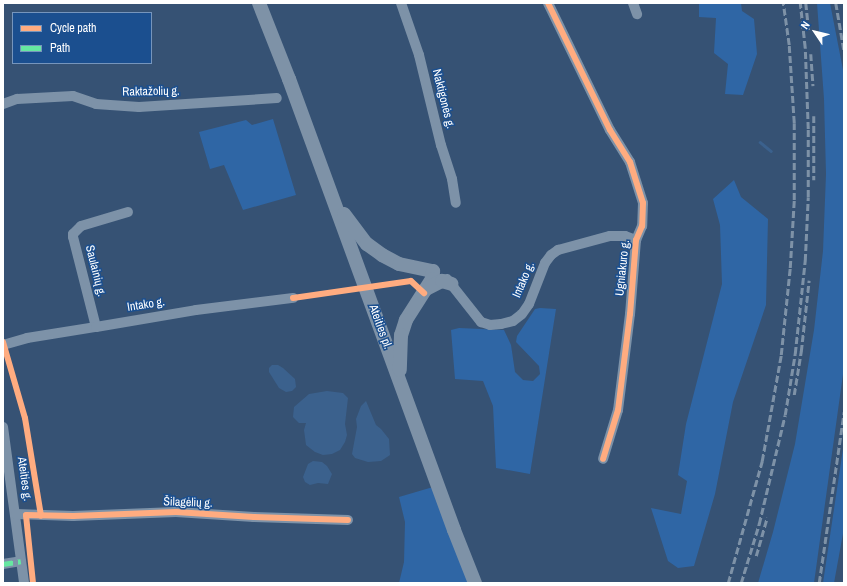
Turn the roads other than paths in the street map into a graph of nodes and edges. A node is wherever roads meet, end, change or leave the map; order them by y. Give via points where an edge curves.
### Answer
1 (259, 3) edge
2 (401, 3) edge
3 (548, 3) edge
4 (634, 3) edge
5 (637, 14) dead end
6 (277, 98) dead end
7 (3, 104) edge
8 (333, 199) junction
9 (456, 203) dead end
10 (128, 212) dead end
11 (636, 240) junction
12 (434, 271) junction
13 (452, 284) junction
14 (426, 288) junction
15 (294, 298) dead end
16 (96, 327) junction
17 (3, 345) edge
18 (400, 382) junction
19 (3, 427) edge
20 (603, 459) dead end
21 (16, 514) junction
22 (348, 520) dead end
23 (21, 562) junction
24 (3, 564) edge
25 (24, 583) edge
26 (475, 583) edge

1 - 8 highway, Ateities pl.
2 - 9 street, Naktigonės g. via 419,55 441,145 452,178
3 - 11 street, Ugniakuro g. via 610,130 630,162 643,204 642,226
4 - 5 street
6 - 7 street, Raktažolių g. via 139,107 96,104 73,96 17,100
8 - 12 highway via 367,244 382,255 399,264
8 - 18 highway, Ateities pl.
10 - 16 street, Saulainių g. via 81,226 72,237
11 - 13 street, Intako g. via 625,236 610,236 558,250 545,263 529,304 522,314 513,321 501,324 490,325 481,322
11 - 20 street, Ugniakuro g. via 618,410
12 - 13 street, Intako g.
12 - 14 highway
13 - 14 highway via 442,281
14 - 18 highway via 406,320 401,335
15 - 16 street, Intako g. via 196,310
16 - 17 street, Intako g. via 27,338
18 - 26 highway, Ateities pl.
19 - 21 street, Ateities g.
21 - 22 street, Šilagėlių g. via 73,516 176,512
21 - 23 street, Ateities g.
23 - 24 street
23 - 25 street, Ateities g.

